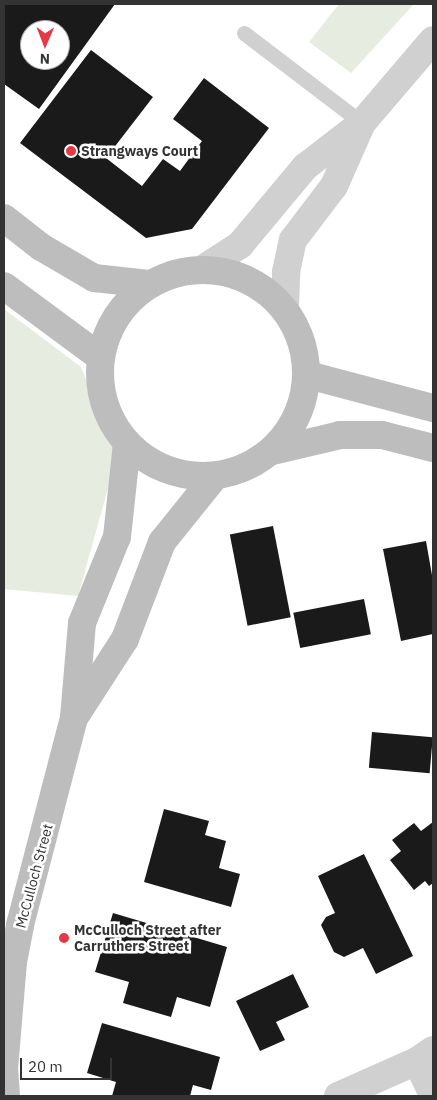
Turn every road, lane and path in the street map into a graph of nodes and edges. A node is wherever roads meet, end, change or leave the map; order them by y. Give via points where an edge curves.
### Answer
1 (244, 32) dead end
2 (433, 40) edge
3 (362, 123) junction
4 (4, 218) edge
5 (203, 269) junction
6 (149, 284) junction
7 (4, 286) edge
8 (285, 308) junction
9 (100, 357) junction
10 (308, 376) junction
11 (433, 408) edge
12 (127, 444) junction
13 (433, 448) edge
14 (273, 451) junction
15 (214, 476) junction
16 (74, 718) junction
17 (425, 1055) edge
18 (6, 1096) edge
19 (338, 1096) edge
20 (433, 1096) edge

1 - 3 lane
2 - 3 street
3 - 5 street via 305,167 240,245
3 - 8 street via 334,186 293,240 286,272
4 - 6 main road via 41,247 94,278
5 - 6 main road via 183,271
5 - 8 main road via 239,275 270,293
6 - 9 main road via 112,322
7 - 9 main road
8 - 10 main road via 303,340
9 - 12 main road via 99,379 107,414
10 - 11 main road
10 - 14 main road via 301,411
12 - 15 main road via 145,460 178,474
12 - 16 main road, McCulloch Street via 117,537 82,623
13 - 14 main road via 382,435 340,435
14 - 15 main road via 242,470
15 - 16 main road, McCulloch Street via 162,542 125,639
16 - 18 main road, McCulloch Street via 13,962 4,1069
17 - 19 street
17 - 20 street

